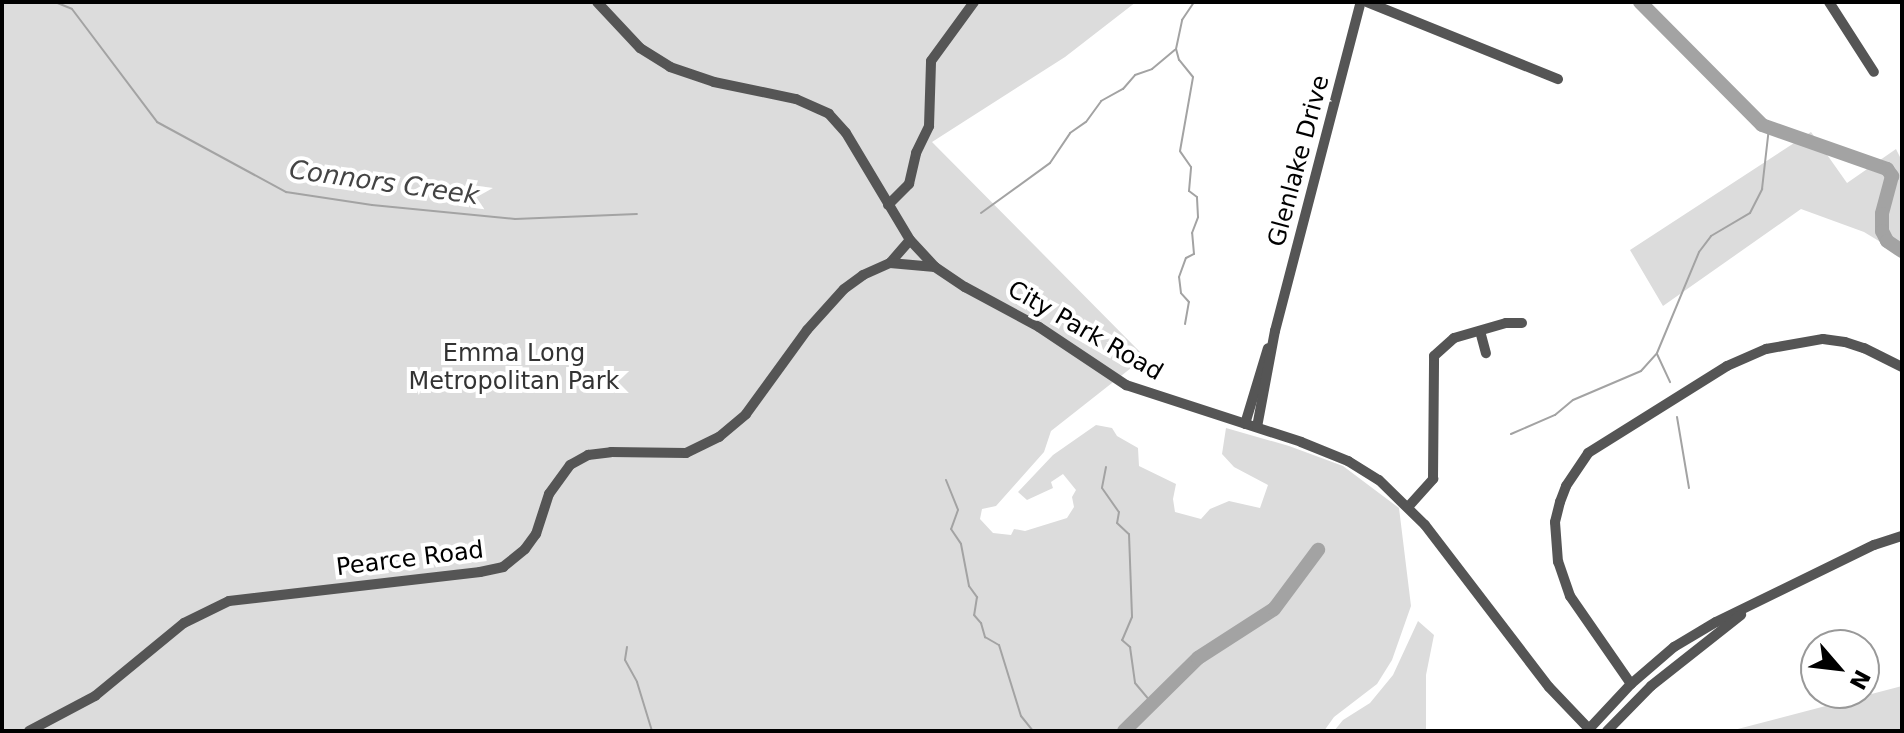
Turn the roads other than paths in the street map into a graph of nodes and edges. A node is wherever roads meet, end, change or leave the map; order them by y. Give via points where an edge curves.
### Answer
1 (597, 2) edge
2 (974, 2) edge
3 (1364, 2) edge
4 (1829, 2) edge
5 (1874, 72) dead end
6 (1558, 79) dead end
7 (888, 205) junction
8 (910, 240) junction
9 (890, 263) junction
10 (935, 267) junction
11 (1522, 323) dead end
12 (1275, 331) junction
13 (1480, 331) junction
14 (1486, 353) dead end
15 (1902, 367) edge
16 (1245, 424) junction
17 (1257, 427) junction
18 (1408, 507) junction
19 (1902, 536) edge
20 (1762, 600) junction
21 (1631, 684) junction
22 (1590, 730) edge
23 (29, 731) edge
24 (1607, 731) edge

1 - 7 street, City Park Road via 640,48 670,67 796,99 829,114
2 - 7 street via 931,61 929,126 906,189
3 - 6 street
3 - 12 street, Glenlake Drive
4 - 5 street
7 - 8 street, City Park Road
8 - 9 street
8 - 10 street, City Park Road
9 - 10 street
9 - 23 street, Pearce Road via 844,289 746,414 719,437 686,453 611,452 588,455 570,465 549,494 536,534 503,567 229,601 184,623 95,696
10 - 16 street, City Park Road via 1126,385
11 - 13 street
12 - 16 street, Glenlake Drive
12 - 17 street, Glenlake Drive
13 - 14 street
13 - 18 street via 1454,338 1434,356 1433,479
15 - 21 street via 1845,342 1823,339 1766,349 1727,366 1588,453 1566,486 1554,544 1570,596
16 - 17 street, City Park Road
17 - 18 street, City Park Road via 1356,466
18 - 22 street, City Park Road via 1549,687
19 - 20 street
20 - 21 street via 1674,647
20 - 24 street via 1651,686
21 - 22 street

